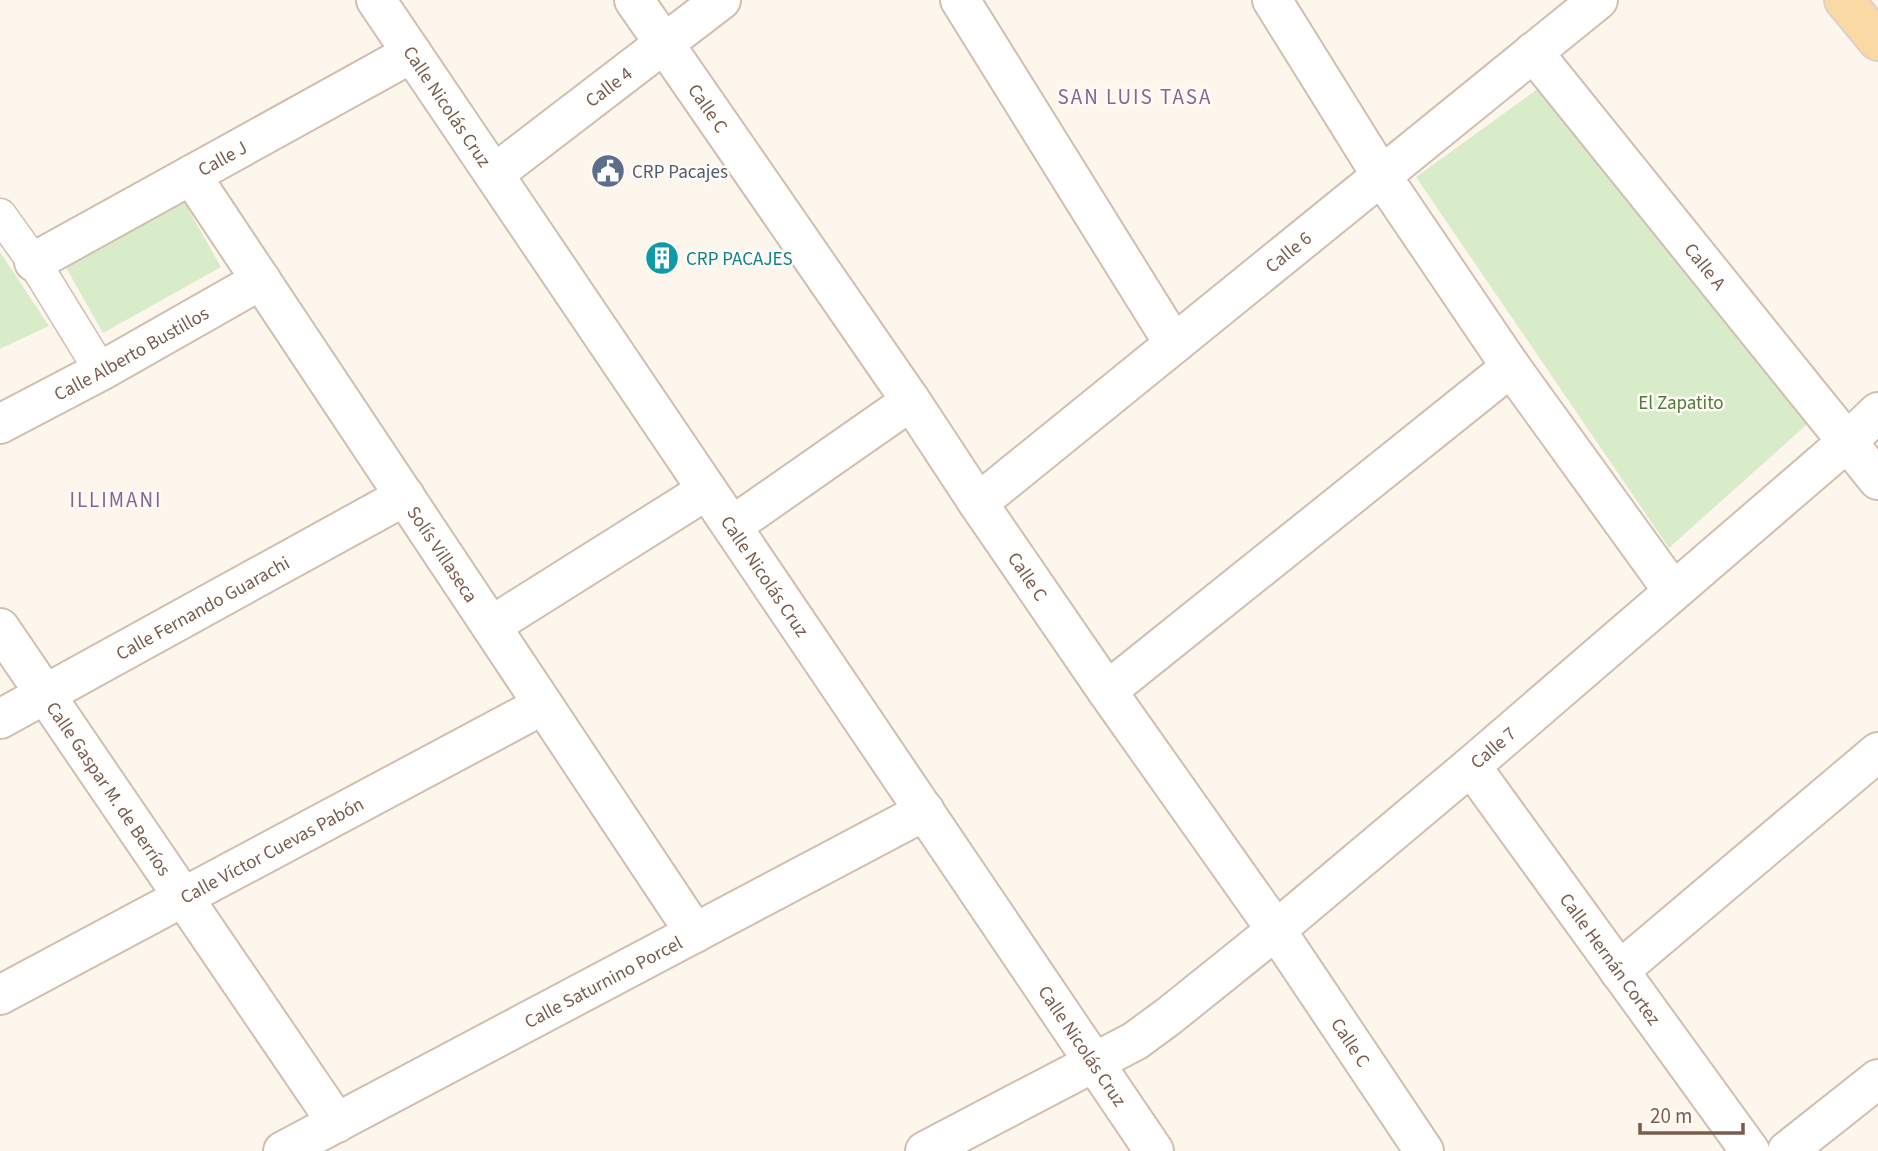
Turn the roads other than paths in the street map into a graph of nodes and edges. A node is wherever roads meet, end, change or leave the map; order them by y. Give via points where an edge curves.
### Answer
1 (376, 0) edge
2 (634, 0) edge
3 (722, 0) edge
4 (960, 0) edge
5 (1272, 0) edge
6 (1598, 0) edge
7 (1844, 0) edge
8 (1878, 41) edge
9 (665, 44) junction
10 (1533, 52) junction
11 (412, 54) junction
12 (494, 174) junction
13 (191, 175) junction
14 (1381, 176) junction
15 (0, 215) edge
16 (34, 262) junction
17 (261, 280) junction
18 (1174, 344) junction
19 (1511, 367) junction
20 (101, 371) junction
21 (911, 401) junction
22 (1878, 412) edge
23 (0, 424) edge
24 (1847, 442) junction
25 (1878, 480) edge
26 (708, 490) junction
27 (405, 496) junction
28 (978, 503) junction
29 (732, 526) junction
30 (1673, 591) junction
31 (491, 626) junction
32 (0, 628) edge
33 (1107, 691) junction
34 (46, 695) junction
35 (543, 705) junction
36 (0, 719) edge
37 (1878, 752) edge
38 (1471, 766) junction
39 (925, 811) junction
40 (183, 897) junction
41 (1276, 930) junction
42 (695, 933) junction
43 (1619, 971) junction
44 (0, 995) edge
45 (1094, 1062) junction
46 (1878, 1079) edge
47 (337, 1123) junction
48 (283, 1151) edge
49 (925, 1151) edge
50 (1154, 1151) edge
51 (1424, 1151) edge
52 (1750, 1151) edge
53 (1787, 1151) edge

1 - 11 street, Calle Nicolás Cruz
2 - 9 street, Calle C
3 - 9 street, Calle 4
4 - 18 street
5 - 14 street
6 - 10 street, Calle 6
7 - 8 main road
9 - 12 street, Calle 4
9 - 21 street, Calle C
10 - 14 street, Calle 6
10 - 24 street, Calle A
11 - 12 street, Calle Nicolás Cruz
11 - 13 street, Calle J
12 - 26 street, Calle Nicolás Cruz
13 - 16 street, Calle J
13 - 17 street, Solís Villaseca
14 - 18 street, Calle 6
14 - 19 street
15 - 16 street
16 - 20 street
17 - 20 street, Calle Alberto Bustillos
17 - 27 street, Solís Villaseca
18 - 28 street, Calle 6
19 - 30 street
19 - 33 street
20 - 23 street, Calle Alberto Bustillos
21 - 28 street, Calle C
21 - 29 street
22 - 24 street, Calle 7
24 - 25 street, Calle A
24 - 30 street, Calle 7
26 - 29 street, Calle Nicolás Cruz
26 - 31 street
27 - 31 street, Solís Villaseca
27 - 34 street, Calle Fernando Guarachi
28 - 33 street, Calle C
29 - 39 street, Calle Nicolás Cruz
30 - 38 street, Calle 7
31 - 35 street, Solís Villaseca
32 - 34 street, Calle Gaspar M. de Berríos
33 - 41 street, Calle C
34 - 36 street, Calle Fernando Guarachi
34 - 40 street, Calle Gaspar M. de Berríos
35 - 40 street, Calle Víctor Cuevas Pabón
35 - 42 street, Solís Villaseca
37 - 43 street
38 - 41 street, Calle 7
38 - 43 street, Calle Hernán Cortez
39 - 42 street, Calle Saturnino Porcel
39 - 45 street, Calle Nicolás Cruz
40 - 44 street, Calle Víctor Cuevas Pabón
40 - 47 street, Calle Gaspar M. de Berríos
41 - 45 street, Calle 7 via 1135,1041
41 - 51 street, Calle C
42 - 47 street, Calle Saturnino Porcel
43 - 52 street, Calle Hernán Cortez
45 - 49 street, Calle 7
45 - 50 street, Calle Nicolás Cruz
46 - 53 street
47 - 48 street, Calle Saturnino Porcel

